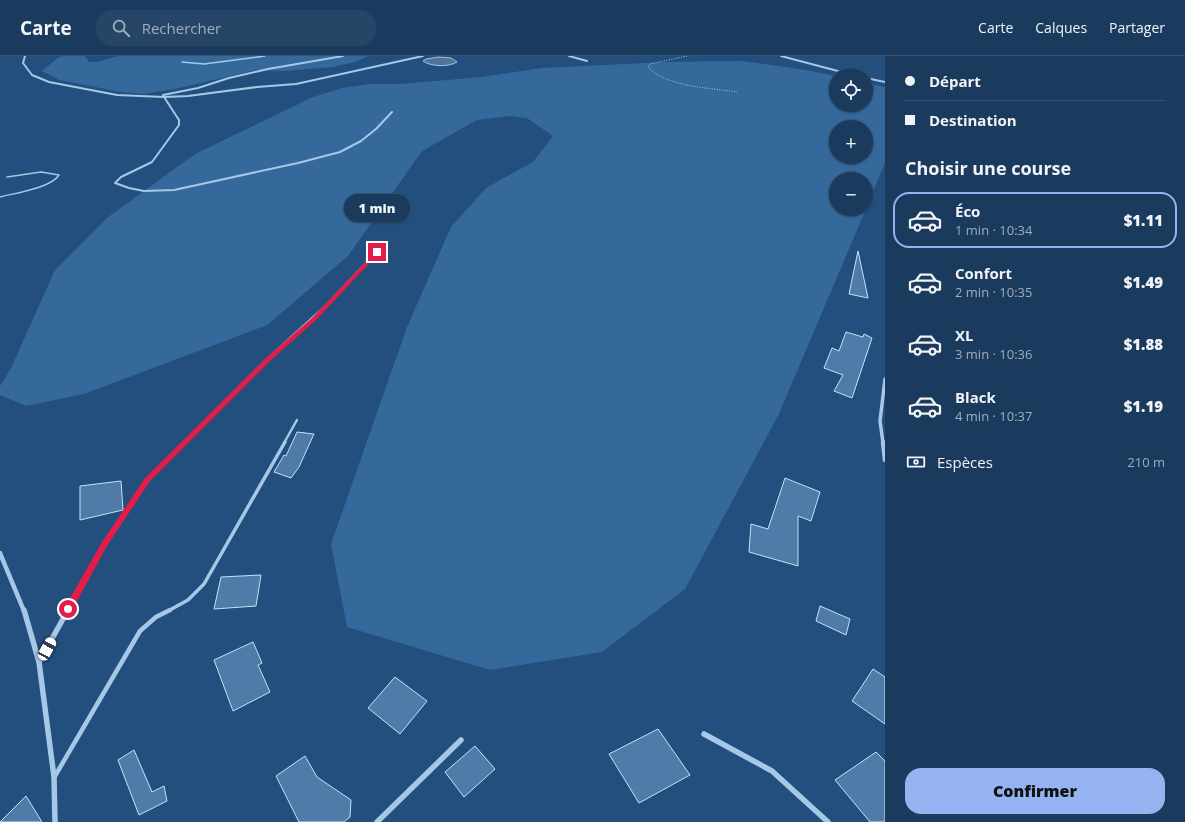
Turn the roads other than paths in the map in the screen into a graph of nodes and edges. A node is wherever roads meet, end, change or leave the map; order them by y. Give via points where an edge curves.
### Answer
1 (25, 56) edge
2 (265, 56) edge
3 (343, 56) edge
4 (423, 56) edge
5 (568, 56) edge
6 (781, 56) edge
7 (587, 61) dead end
8 (182, 62) dead end
9 (829, 69) edge
10 (873, 79) edge
11 (885, 82) edge
12 (157, 96) junction
13 (164, 97) junction
14 (392, 112) dead end
15 (7, 177) dead end
16 (0, 197) edge
17 (377, 252) dead end
18 (885, 379) edge
19 (298, 420) dead end
20 (885, 460) edge
21 (0, 553) edge
22 (39, 662) junction
23 (704, 734) dead end
24 (461, 740) dead end
25 (54, 777) junction
26 (55, 822) edge
27 (377, 822) edge
28 (828, 822) edge

1 - 12 street via 23,63 32,75 48,82 117,95
2 - 8 lane via 204,64
3 - 12 street via 268,69
4 - 13 street via 296,84 195,96
5 - 7 street
6 - 9 street
10 - 11 street
12 - 13 street
13 - 14 street via 179,120 179,125 152,162 121,177 115,183 136,190 174,190 298,163 340,152 362,141
15 - 16 lane via 45,172 59,175 48,184
17 - 22 street via 314,319 269,358 147,480 105,544
18 - 20 street via 880,421
19 - 25 lane via 204,584 188,600 156,617 140,631
21 - 22 street via 22,602
22 - 25 street
23 - 28 street via 772,771
24 - 27 street
25 - 26 street

